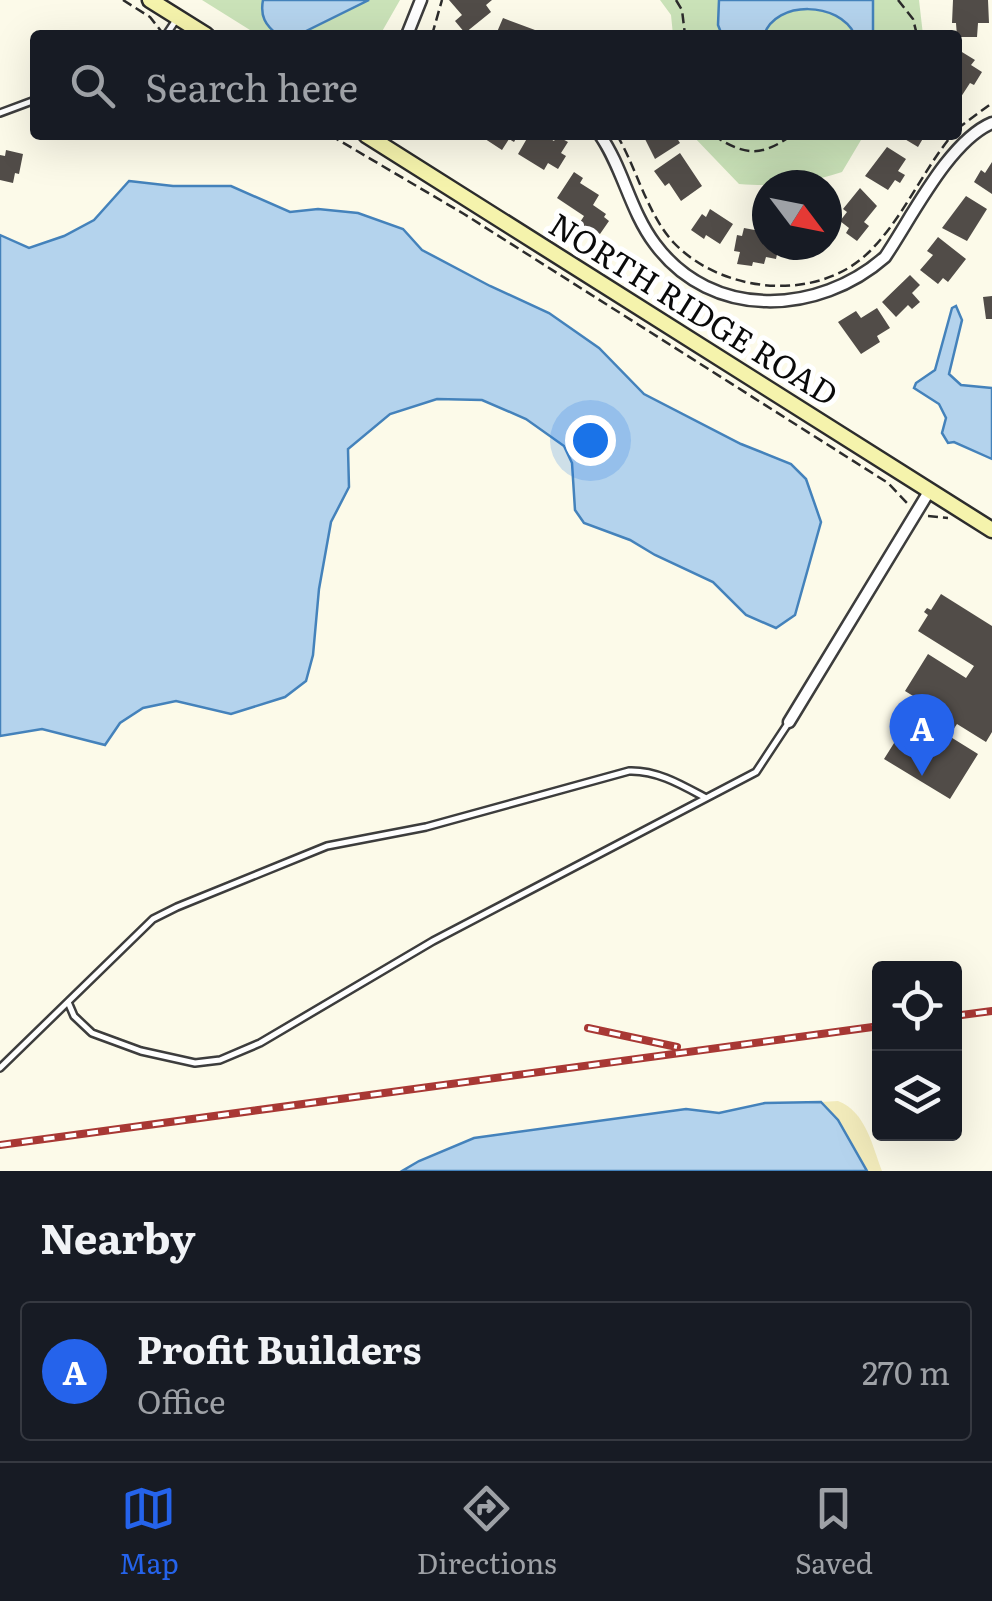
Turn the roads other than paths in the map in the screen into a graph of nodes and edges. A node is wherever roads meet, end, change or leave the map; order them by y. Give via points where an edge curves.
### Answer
1 (150, 0) edge
2 (421, 0) edge
3 (182, 26) edge
4 (409, 30) edge
5 (30, 102) edge
6 (0, 114) edge
7 (992, 123) edge
8 (374, 140) edge
9 (603, 140) edge
10 (930, 490) junction
11 (992, 530) edge
12 (789, 722) joint
13 (706, 798) junction
14 (68, 1002) junction
15 (0, 1068) edge

1 - 3 main road
2 - 4 street
5 - 6 lane
7 - 9 street via 972,133 947,163 886,257 828,293 792,302 732,297 677,266 655,244
8 - 10 main road, NORTH RIDGE ROAD
10 - 11 main road, NORTH RIDGE ROAD
10 - 12 street
12 - 13 lane via 756,772
13 - 14 lane via 659,776 629,771 426,827 327,846 153,919
13 - 14 lane via 220,1060 195,1063 92,1033
14 - 15 lane

